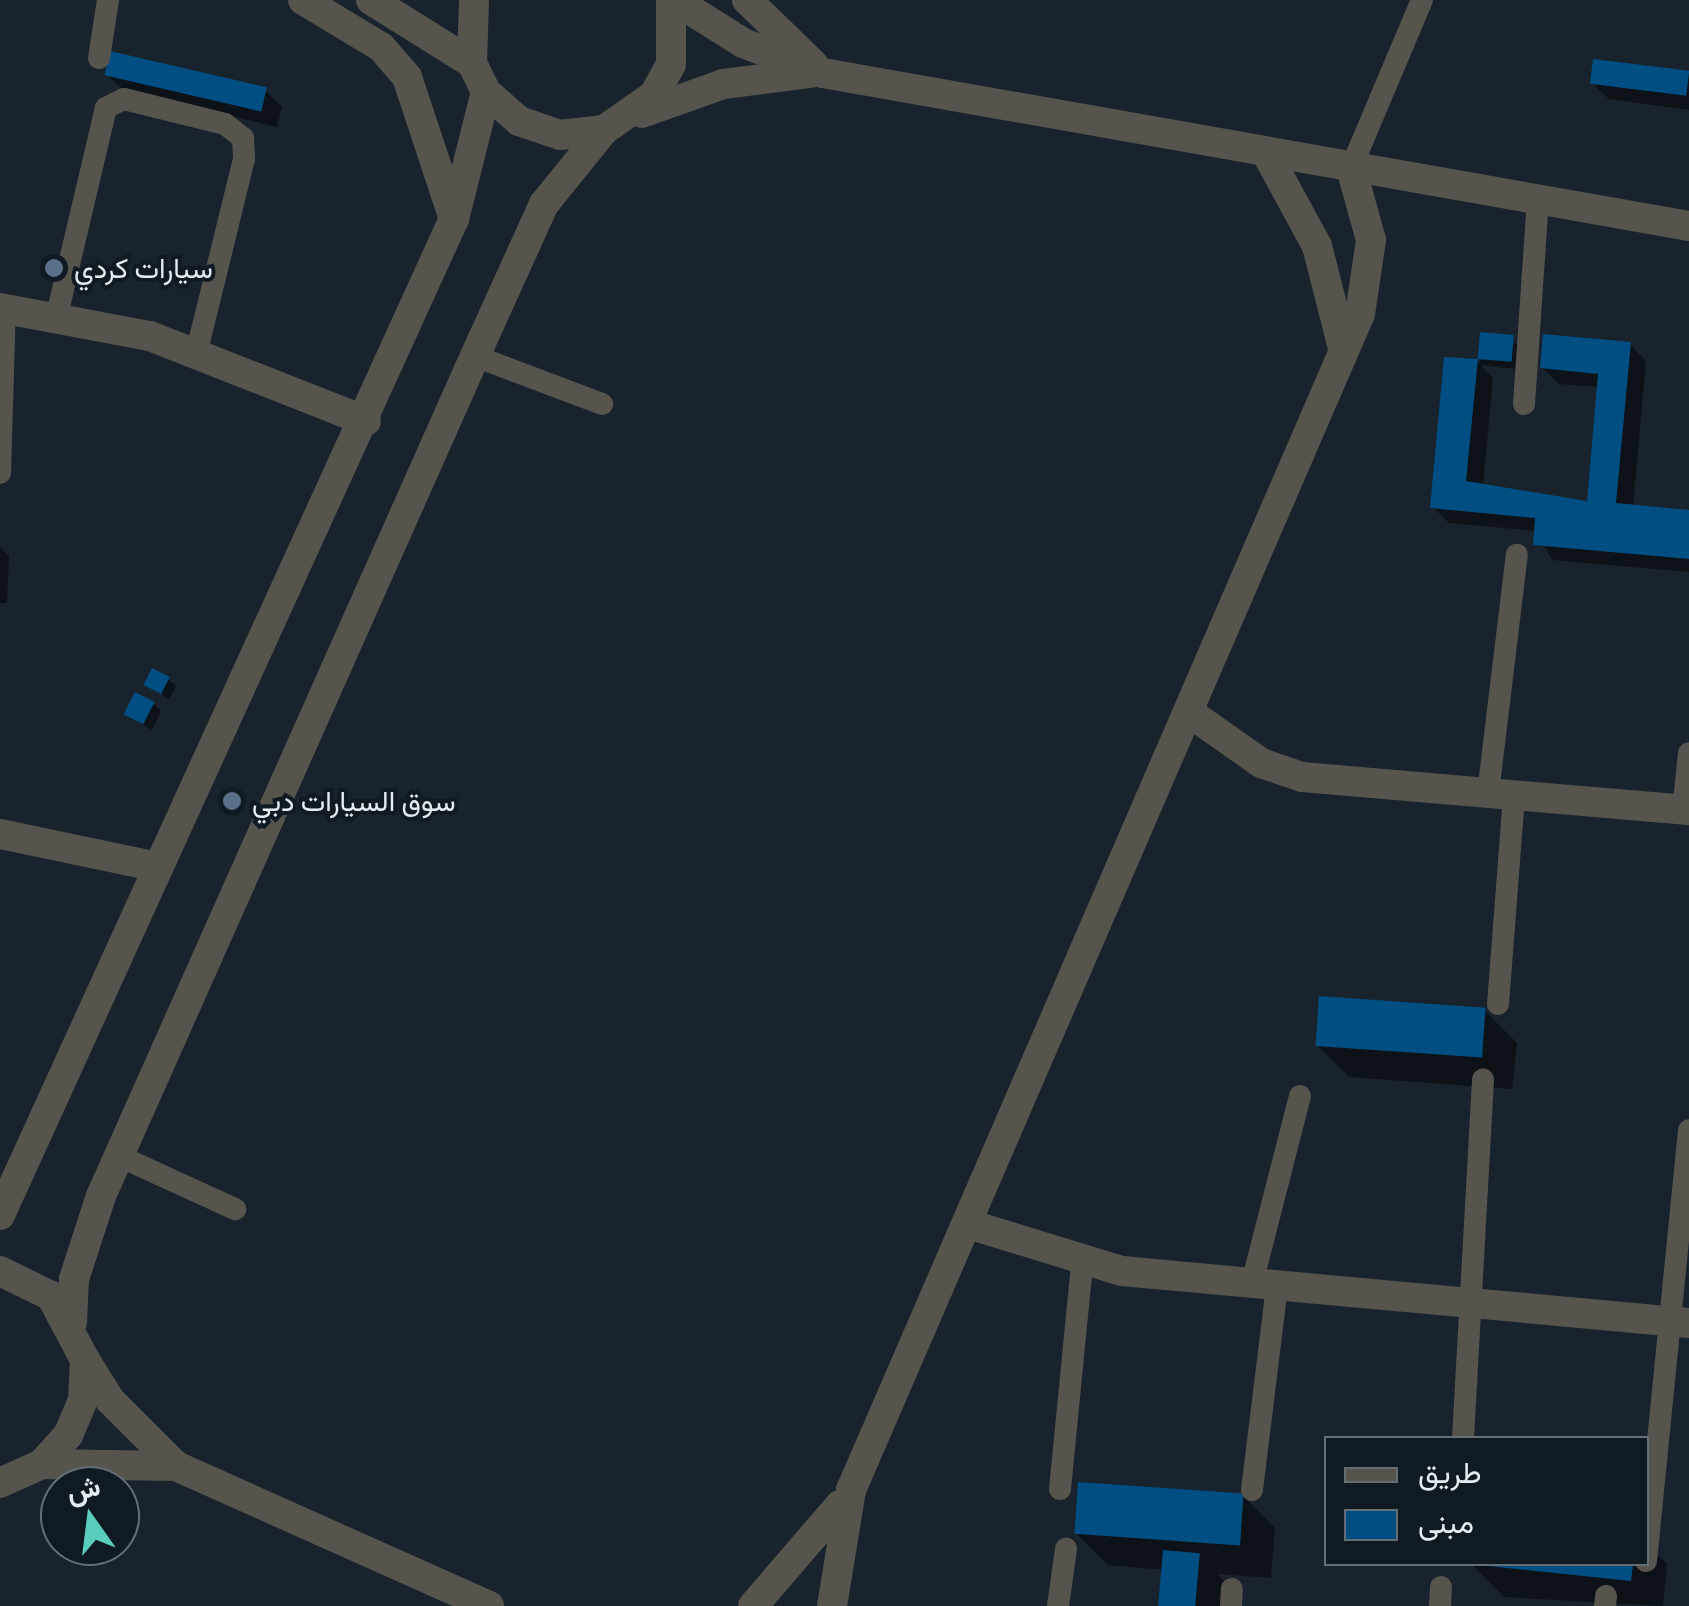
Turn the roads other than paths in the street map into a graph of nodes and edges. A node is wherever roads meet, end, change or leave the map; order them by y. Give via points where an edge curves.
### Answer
1 (108, 0) edge
2 (303, 0) edge
3 (371, 0) edge
4 (474, 0) edge
5 (673, 0) edge
6 (748, 0) edge
7 (1422, 0) edge
8 (99, 58) dead end
9 (472, 63) junction
10 (823, 73) junction
11 (486, 92) junction
12 (617, 124) junction
13 (1267, 154) junction
14 (1351, 168) junction
15 (1538, 200) junction
16 (454, 219) junction
17 (1689, 226) edge
18 (2, 308) edge
19 (57, 315) junction
20 (1343, 348) junction
21 (196, 350) junction
22 (475, 356) junction
23 (602, 404) dead end
24 (1524, 404) dead end
25 (366, 421) junction
26 (0, 473) edge
27 (1517, 555) dead end
28 (1193, 714) junction
29 (1689, 753) edge
30 (1501, 794) junction
31 (1686, 810) edge
32 (0, 834) edge
33 (152, 866) junction
34 (1498, 1004) dead end
35 (1484, 1080) dead end
36 (1300, 1096) dead end
37 (1689, 1130) edge
38 (119, 1156) junction
39 (235, 1210) dead end
40 (0, 1214) edge
41 (968, 1224) junction
42 (1082, 1264) junction
43 (0, 1271) edge
44 (1264, 1285) junction
45 (1470, 1304) junction
46 (72, 1322) junction
47 (1680, 1322) edge
48 (85, 1360) junction
49 (1463, 1436) edge
50 (42, 1464) junction
51 (176, 1466) junction
52 (0, 1483) edge
53 (1060, 1489) dead end
54 (851, 1490) junction
55 (1252, 1490) dead end
56 (1649, 1540) edge
57 (1066, 1549) dead end
58 (489, 1606) edge
59 (754, 1606) edge
60 (832, 1606) edge
61 (1058, 1606) edge

1 - 8 lane
2 - 16 street via 365,35 407,77
3 - 9 street
4 - 9 street
5 - 10 street via 743,42
5 - 12 street via 671,64
6 - 10 street
7 - 14 lane
9 - 11 street
10 - 12 street via 723,84
10 - 13 street
11 - 12 street via 519,121 560,135
11 - 16 street
12 - 22 street via 544,204
13 - 14 street
13 - 20 street via 1316,246
14 - 15 street
14 - 20 street via 1368,222 1370,278
15 - 17 street
15 - 24 lane
16 - 25 street
18 - 19 street
18 - 26 lane
19 - 21 street
19 - 21 lane via 100,116 114,102 135,101 225,124 246,148
20 - 28 street
21 - 25 street
22 - 23 lane
22 - 38 street
25 - 33 street
27 - 30 lane
28 - 30 street via 1225,742 1302,777
28 - 41 street
29 - 31 lane
30 - 31 street
30 - 34 lane
32 - 33 street
33 - 40 street
35 - 45 lane
36 - 44 lane
37 - 47 lane
38 - 39 lane
38 - 46 street via 84,1236
41 - 42 street
41 - 54 street
42 - 44 street
42 - 53 lane
43 - 46 street via 51,1296
44 - 45 street
44 - 55 lane
45 - 47 street
45 - 49 lane
46 - 48 street
47 - 56 lane
48 - 50 street via 84,1400
48 - 51 street via 110,1400
50 - 51 street
50 - 52 street
51 - 58 street
54 - 59 street
54 - 60 street
57 - 61 lane

